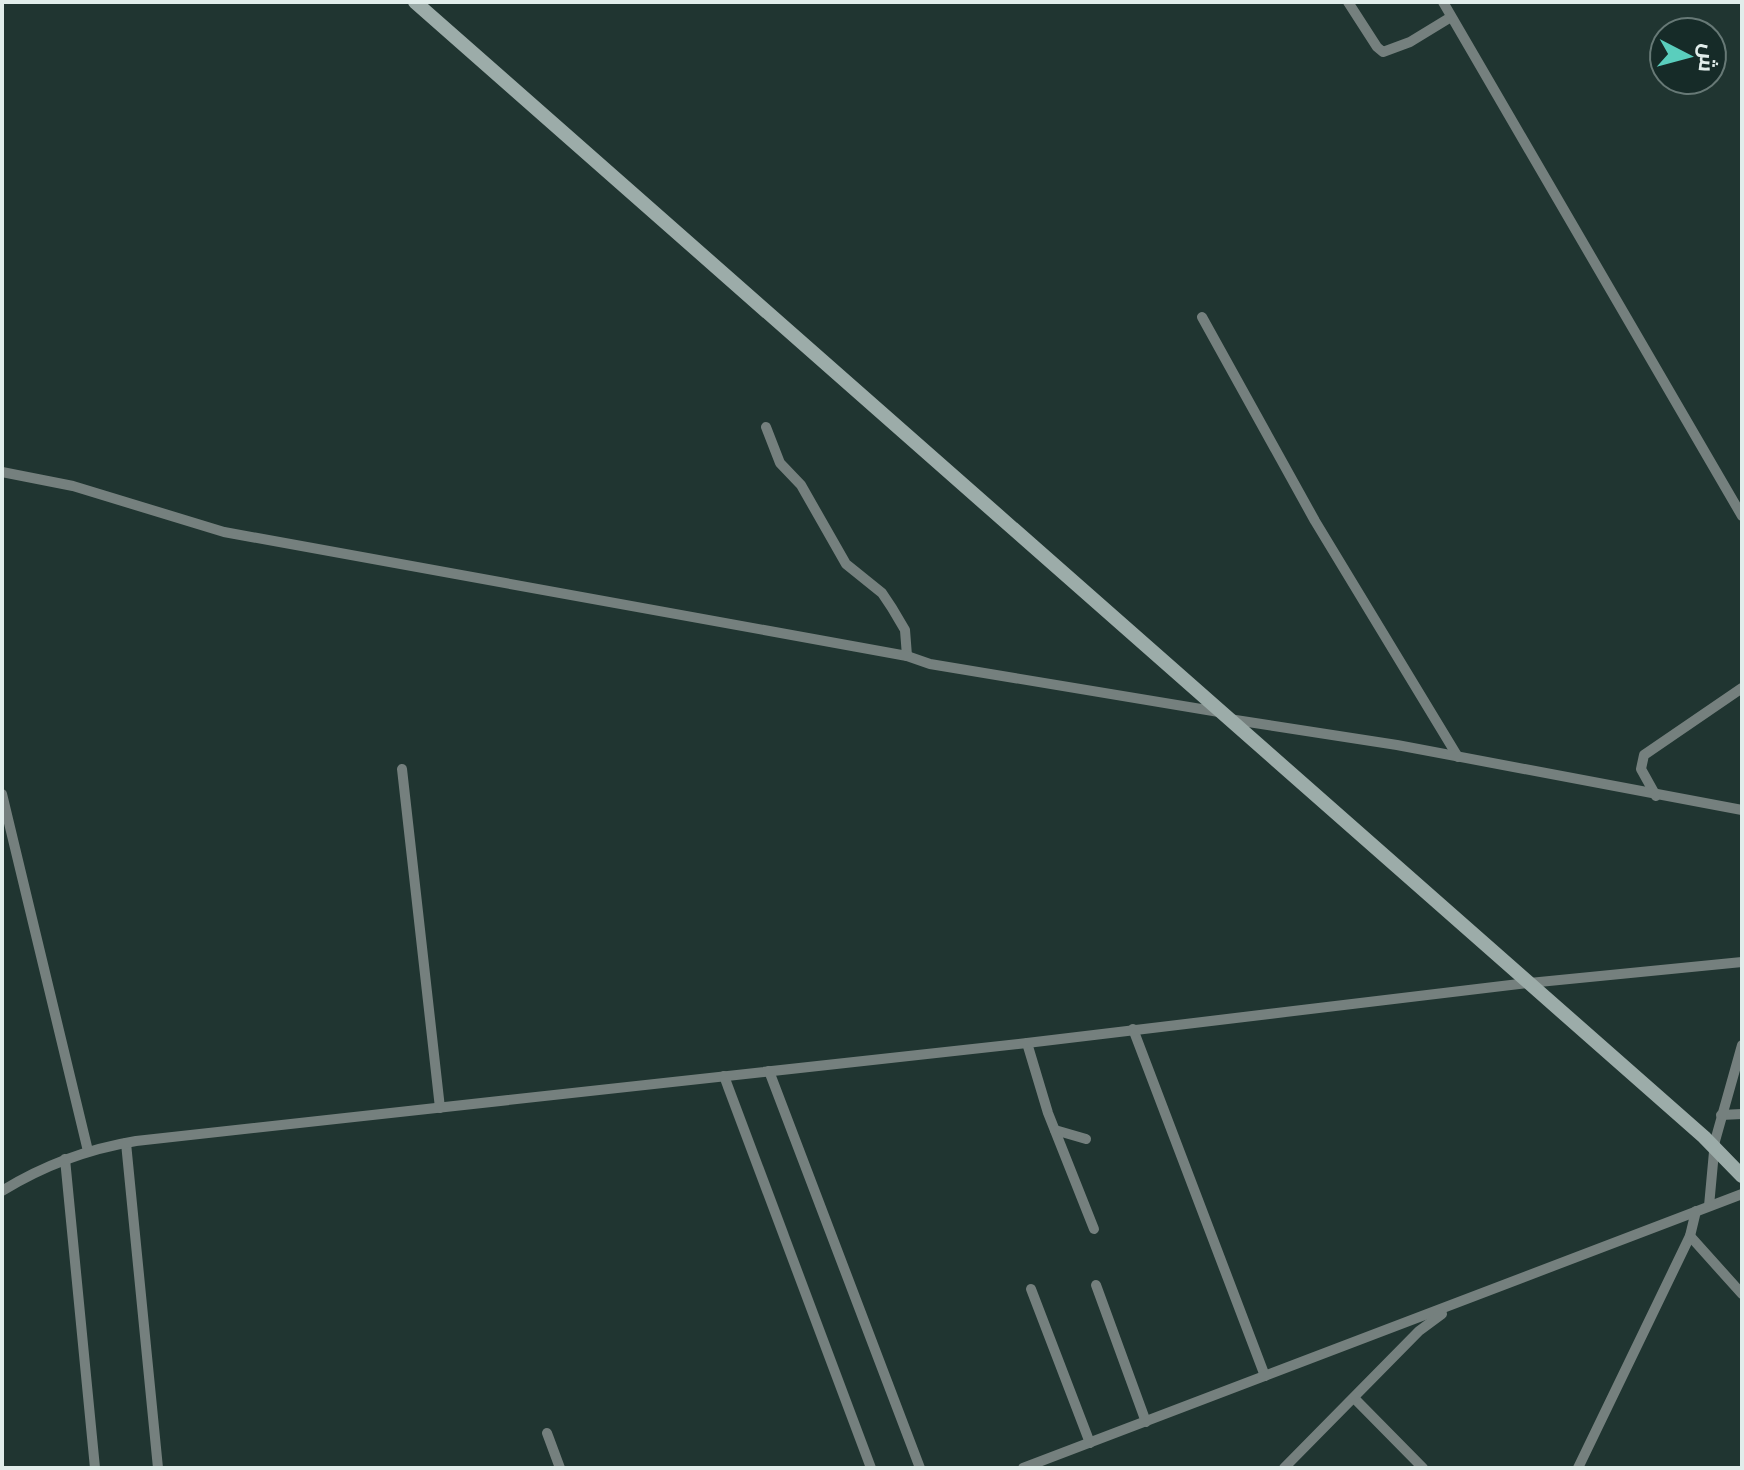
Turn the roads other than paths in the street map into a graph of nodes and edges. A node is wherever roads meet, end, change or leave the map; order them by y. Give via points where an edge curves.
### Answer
1 (415, 2) edge
2 (1348, 2) edge
3 (1443, 2) edge
4 (1451, 17) junction
5 (1202, 317) dead end
6 (766, 427) dead end
7 (2, 472) edge
8 (1742, 516) edge
9 (907, 656) junction
10 (1742, 688) edge
11 (1225, 715) junction
12 (1458, 757) junction
13 (402, 769) dead end
14 (2, 794) edge
15 (1656, 796) junction
16 (1742, 810) edge
17 (1742, 962) edge
18 (1529, 983) junction
19 (1133, 1029) junction
20 (1027, 1043) junction
21 (1742, 1045) edge
22 (769, 1071) junction
23 (724, 1076) junction
24 (440, 1108) junction
25 (1742, 1114) edge
26 (1721, 1115) junction
27 (1055, 1130) junction
28 (1086, 1139) dead end
29 (126, 1143) junction
30 (1711, 1143) junction
31 (88, 1151) junction
32 (65, 1159) junction
33 (1742, 1164) edge
34 (1742, 1176) edge
35 (2, 1191) edge
36 (1742, 1194) edge
37 (1709, 1206) junction
38 (1696, 1211) junction
39 (1094, 1229) dead end
40 (1690, 1236) junction
41 (1096, 1285) dead end
42 (1031, 1289) dead end
43 (1742, 1294) edge
44 (1450, 1307) junction
45 (1265, 1376) junction
46 (1355, 1399) junction
47 (1146, 1422) junction
48 (547, 1433) dead end
49 (1090, 1443) junction
50 (95, 1468) edge
51 (158, 1468) edge
52 (560, 1468) edge
53 (871, 1468) edge
54 (920, 1468) edge
55 (1023, 1468) edge
56 (1284, 1468) edge
57 (1423, 1468) edge
58 (1578, 1468) edge

1 - 11 main road
2 - 4 street via 1383,52
3 - 4 street
4 - 8 street
5 - 12 street via 1315,521
6 - 9 street via 780,463 801,485 846,564 892,608 905,630
7 - 9 street via 73,486 224,532
9 - 11 street
10 - 15 street via 1644,755 1641,769
11 - 12 street
11 - 18 main road
12 - 15 street
13 - 24 street
14 - 31 street
15 - 16 street
17 - 18 street
18 - 19 street
18 - 30 main road
19 - 20 street
19 - 45 street
20 - 22 street
20 - 27 street
21 - 26 street
22 - 23 street
22 - 54 street
23 - 24 street
23 - 53 street
24 - 29 street
25 - 26 street
26 - 30 street
27 - 28 street
27 - 39 street
29 - 31 street
29 - 51 street
30 - 33 main road
30 - 34 main road
30 - 37 street
31 - 32 street
32 - 35 street
32 - 50 street
36 - 37 street
37 - 38 street
38 - 40 street
38 - 44 street
40 - 43 street
40 - 58 street
41 - 47 street
42 - 49 street
44 - 45 street
44 - 46 street via 1419,1331
45 - 47 street
46 - 56 street
46 - 57 street
47 - 49 street
48 - 52 street
49 - 55 street

